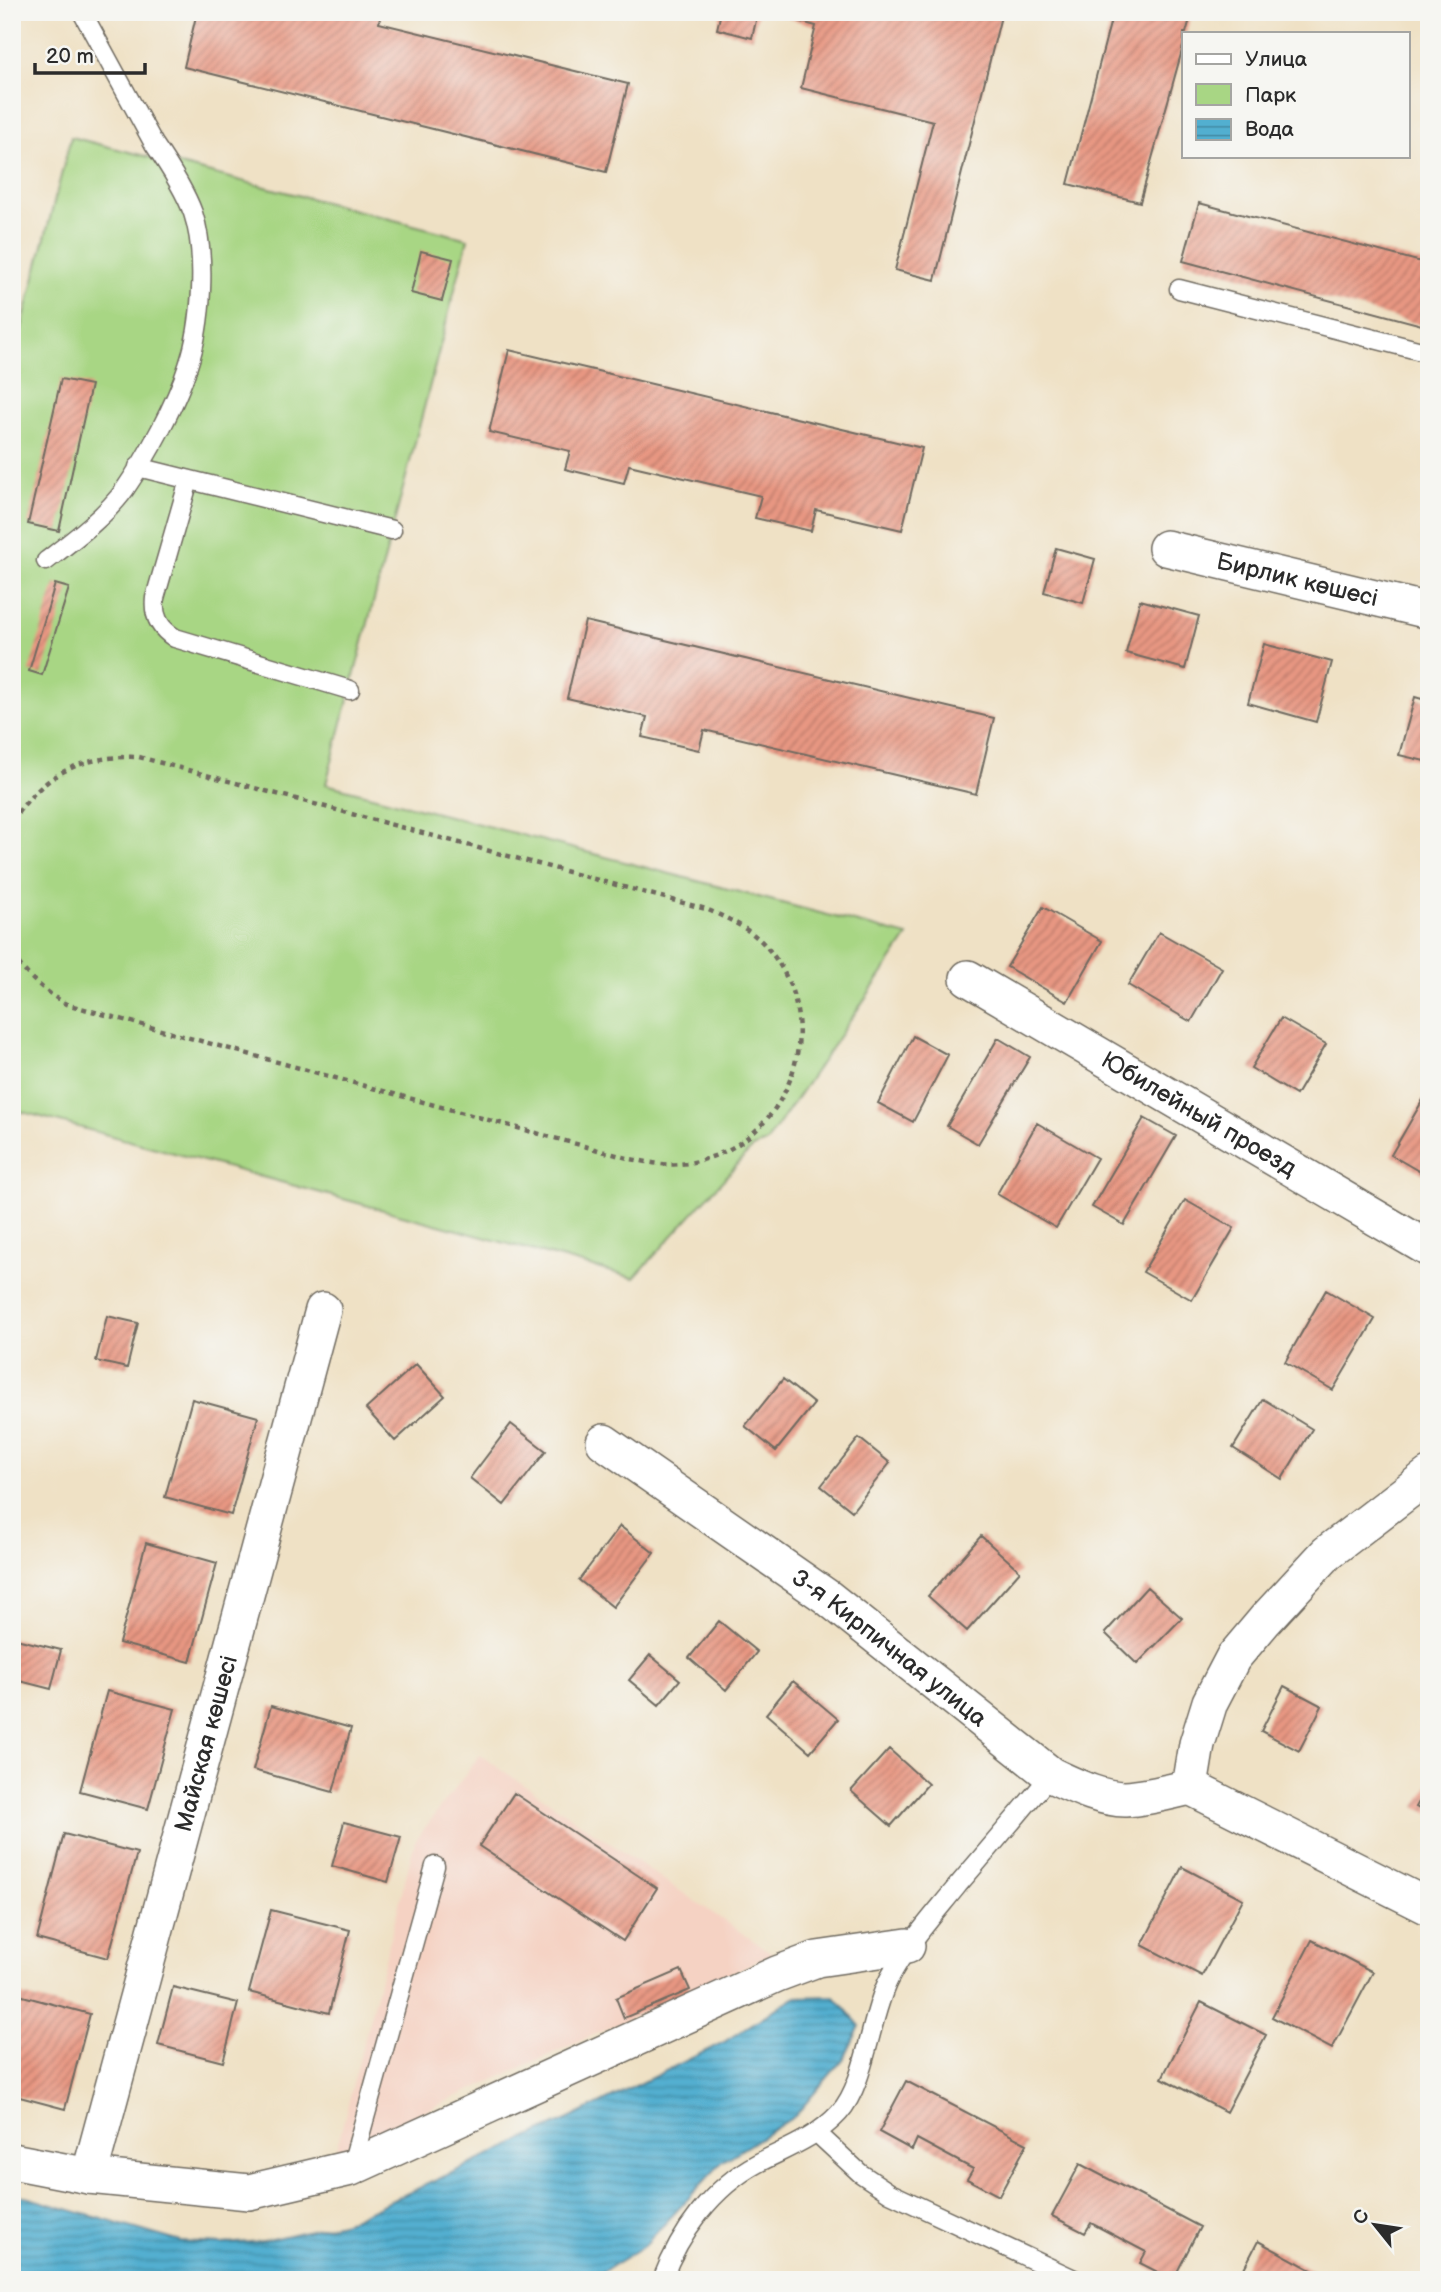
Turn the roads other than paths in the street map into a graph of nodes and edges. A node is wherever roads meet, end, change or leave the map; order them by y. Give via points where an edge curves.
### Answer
1 (82, 12) edge
2 (1179, 289) dead end
3 (1429, 353) edge
4 (138, 467) junction
5 (189, 480) junction
6 (392, 530) dead end
7 (1166, 548) dead end
8 (46, 561) dead end
9 (1429, 611) edge
10 (350, 690) dead end
11 (968, 978) dead end
12 (1429, 1250) edge
13 (323, 1310) dead end
14 (604, 1442) dead end
15 (1429, 1475) edge
16 (1051, 1775) junction
17 (1190, 1787) junction
18 (435, 1866) dead end
19 (1429, 1907) edge
20 (907, 1946) junction
21 (818, 2134) junction
22 (12, 2161) edge
23 (351, 2168) junction
24 (89, 2176) junction
25 (662, 2280) edge
26 (1076, 2280) edge

1 - 4 lane via 193,213 202,260 189,365
2 - 3 lane
4 - 5 lane
4 - 8 lane via 124,491
5 - 6 lane
5 - 10 lane via 155,598 154,610 164,631
7 - 9 street, Бирлик көшесі
11 - 12 street, Юбилейный проезд
13 - 24 street, Майская көшесі
14 - 16 street, 3-я Кирпичная улица via 827,1597
15 - 17 street via 1327,1553 1233,1658 1210,1702
16 - 17 street, 3-я Кирпичная улица via 1122,1799
16 - 20 lane
17 - 19 street
18 - 23 lane
20 - 21 lane via 887,1983 856,2081 841,2111
20 - 23 street via 817,1959
21 - 25 lane via 730,2180 682,2236
21 - 26 lane via 860,2173 890,2193
22 - 24 street
23 - 24 street via 248,2192

